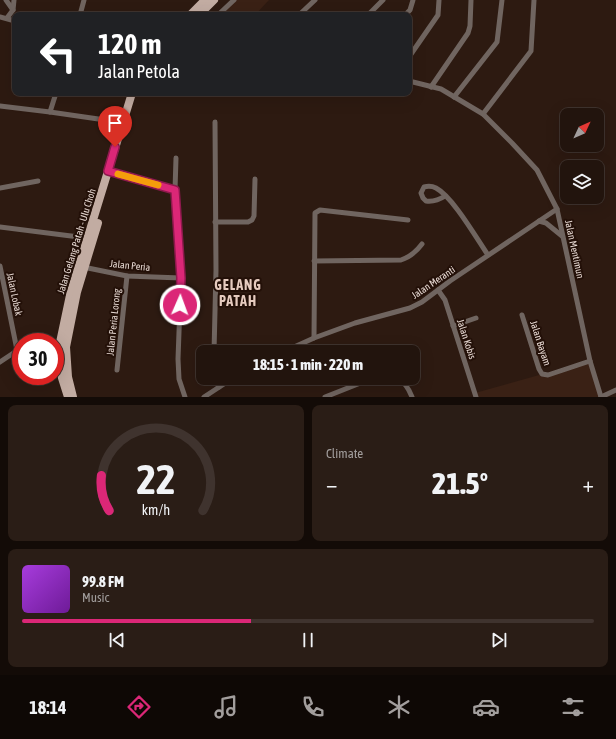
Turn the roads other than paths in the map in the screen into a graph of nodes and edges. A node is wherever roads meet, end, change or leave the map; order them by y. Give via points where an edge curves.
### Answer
1 (6, 0) edge
2 (14, 0) edge
3 (84, 0) edge
4 (205, 0) edge
5 (214, 0) edge
6 (234, 0) edge
7 (316, 0) edge
8 (383, 0) edge
9 (413, 0) edge
10 (439, 0) edge
11 (471, 0) edge
12 (502, 0) edge
13 (534, 0) edge
14 (12, 10) junction
15 (81, 12) edge
16 (193, 12) edge
17 (202, 12) edge
18 (221, 12) edge
19 (302, 12) edge
20 (371, 12) edge
21 (408, 12) edge
22 (0, 17) edge
23 (7, 18) junction
24 (12, 20) edge
25 (412, 53) edge
26 (412, 82) edge
27 (431, 87) junction
28 (55, 96) edge
29 (131, 96) edge
30 (136, 96) edge
31 (454, 98) junction
32 (0, 106) edge
33 (50, 112) junction
34 (483, 114) junction
35 (215, 122) dead end
36 (124, 123) junction
37 (176, 158) dead end
38 (111, 172) junction
39 (255, 179) dead end
40 (38, 181) dead end
41 (0, 188) edge
42 (175, 190) junction
43 (445, 196) dead end
44 (557, 209) junction
45 (408, 220) dead end
46 (539, 221) junction
47 (215, 222) junction
48 (0, 227) edge
49 (563, 236) junction
50 (79, 237) dead end
51 (422, 244) dead end
52 (488, 255) junction
53 (314, 261) junction
54 (0, 266) edge
55 (81, 266) junction
56 (127, 276) junction
57 (181, 278) junction
58 (438, 290) junction
59 (522, 315) dead end
60 (476, 318) dead end
61 (453, 326) junction
62 (15, 333) edge
63 (63, 333) edge
64 (314, 338) junction
65 (214, 345) edge
66 (298, 345) edge
67 (12, 354) edge
68 (590, 361) junction
69 (0, 362) edge
70 (64, 362) edge
71 (117, 370) dead end
72 (64, 384) edge
73 (222, 385) edge
74 (355, 385) edge
75 (406, 385) edge
76 (219, 387) joint
77 (616, 390) edge
78 (475, 395) edge
79 (68, 397) edge
80 (73, 397) edge
81 (185, 397) edge
82 (204, 397) edge
83 (324, 397) edge
84 (412, 397) edge
85 (601, 397) edge

1 - 14 street
2 - 14 street
3 - 15 street
4 - 16 main road
5 - 17 main road
6 - 18 street
7 - 19 street
8 - 20 street
9 - 21 street
10 - 25 street via 438,15
11 - 27 street via 468,33
12 - 31 street via 497,42
13 - 34 street via 532,51
14 - 23 street
22 - 23 street
23 - 24 street
26 - 27 street, Jalan Mentimun
27 - 31 street, Jalan Mentimun
28 - 33 street
29 - 36 main road, Jalan Gelang Patah - Ulu Choh
30 - 36 main road, Jalan Gelang Patah - Ulu Choh
31 - 34 street, Jalan Mentimun
32 - 33 street
33 - 36 street
34 - 44 street, Jalan Mentimun via 536,170
35 - 47 street
36 - 38 main road, Jalan Gelang Patah - Ulu Choh
37 - 42 street
38 - 42 street
38 - 55 main road, Jalan Gelang Patah - Ulu Choh
39 - 47 street via 252,220
40 - 41 street
42 - 57 street
43 - 52 street
44 - 46 street, Jalan Meranti
44 - 49 street, Jalan Mentimun
45 - 53 street via 318,210 314,215
46 - 49 street via 546,223
46 - 52 street, Jalan Meranti
47 - 65 street
48 - 50 street
49 - 68 street, Jalan Mentimun
51 - 53 street via 416,252 401,260
52 - 58 street, Jalan Meranti
53 - 64 street
54 - 62 street, Jalan Lobak
55 - 56 street, Jalan Peria
55 - 63 main road, Jalan Gelang Patah - Ulu Choh via 70,295
56 - 57 street, Jalan Peria
56 - 71 street, Jalan Peria Lorong
57 - 81 street via 179,379
58 - 61 street, Jalan Kobis via 445,300
58 - 64 street, Jalan Meranti via 410,308 355,323
59 - 68 street, Jalan Bayam via 542,374 548,375
60 - 61 street
61 - 78 street, Jalan Kobis
64 - 66 street, Jalan Meranti
67 - 69 street
68 - 85 street, Jalan Mentimun
70 - 80 main road, Jalan Gelang Patah - Ulu Choh
72 - 79 main road, Jalan Gelang Patah - Ulu Choh
73 - 76 street
74 - 83 street
75 - 84 street
76 - 82 street
77 - 85 street

